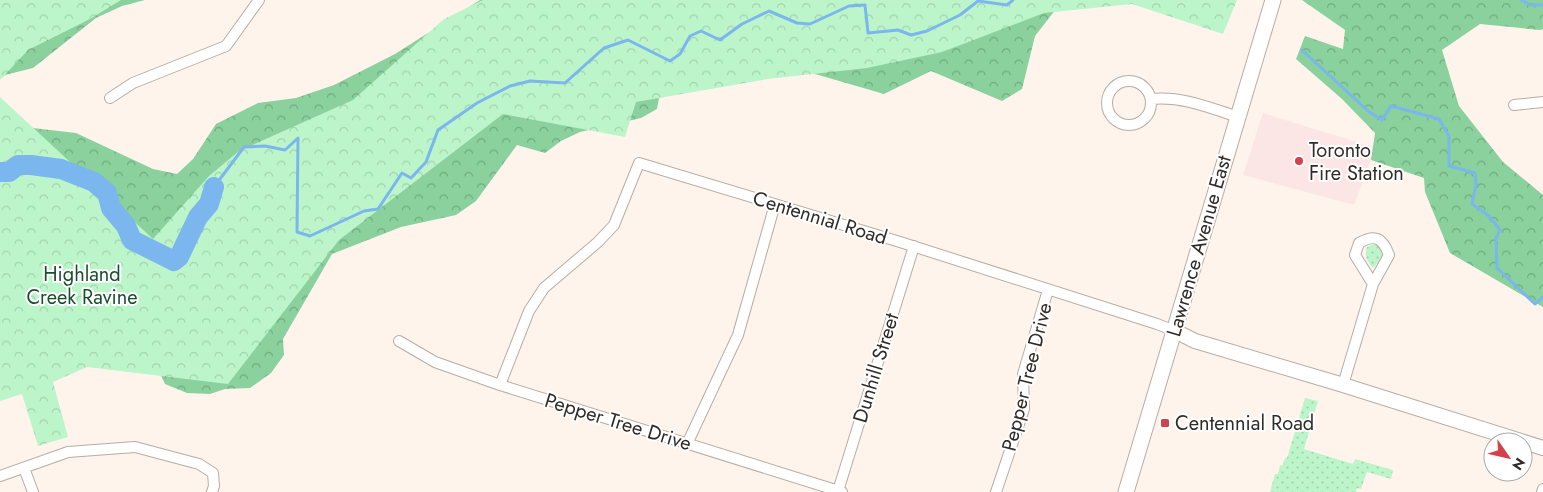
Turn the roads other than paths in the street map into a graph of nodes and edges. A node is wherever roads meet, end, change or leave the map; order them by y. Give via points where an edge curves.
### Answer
1 (259, 0) edge
2 (1273, 0) edge
3 (110, 98) dead end
4 (1151, 99) junction
5 (1543, 102) edge
6 (1514, 105) dead end
7 (1238, 116) junction
8 (775, 204) junction
9 (914, 246) junction
10 (1373, 284) dead end
11 (1048, 290) junction
12 (1174, 331) junction
13 (399, 341) dead end
14 (500, 385) junction
15 (1343, 385) junction
16 (687, 444) junction
17 (1543, 448) edge
18 (24, 468) junction
19 (0, 476) edge
20 (840, 491) edge
21 (32, 492) edge
22 (212, 492) edge
23 (996, 492) edge
24 (1126, 492) edge

1 - 3 street via 226,46 132,83
2 - 7 main road, Lawrence Avenue East
4 - 4 street via 1149,92 1137,82 1122,82 1111,91 1108,106 1119,122 1133,125 1149,113
4 - 7 street via 1184,100
5 - 6 street
7 - 12 main road, Lawrence Avenue East
8 - 9 street, Centennial Road
8 - 14 street, Centennial Road via 639,163 614,226 544,288 529,311
8 - 16 street via 738,334
9 - 11 street, Centennial Road
9 - 20 street, Dunhill Street
10 - 15 street
11 - 12 street, Centennial Road
11 - 23 street, Pepper Tree Drive via 1023,374 1024,409
12 - 15 street, Centennial Road via 1195,341
12 - 24 main road, Lawrence Avenue East
13 - 14 street, Pepper Tree Drive via 436,362
14 - 16 street, Pepper Tree Drive
15 - 17 street, Centennial Road
16 - 20 street, Pepper Tree Drive
18 - 19 street
18 - 21 street
18 - 22 street via 68,452 135,447 199,464 213,474

